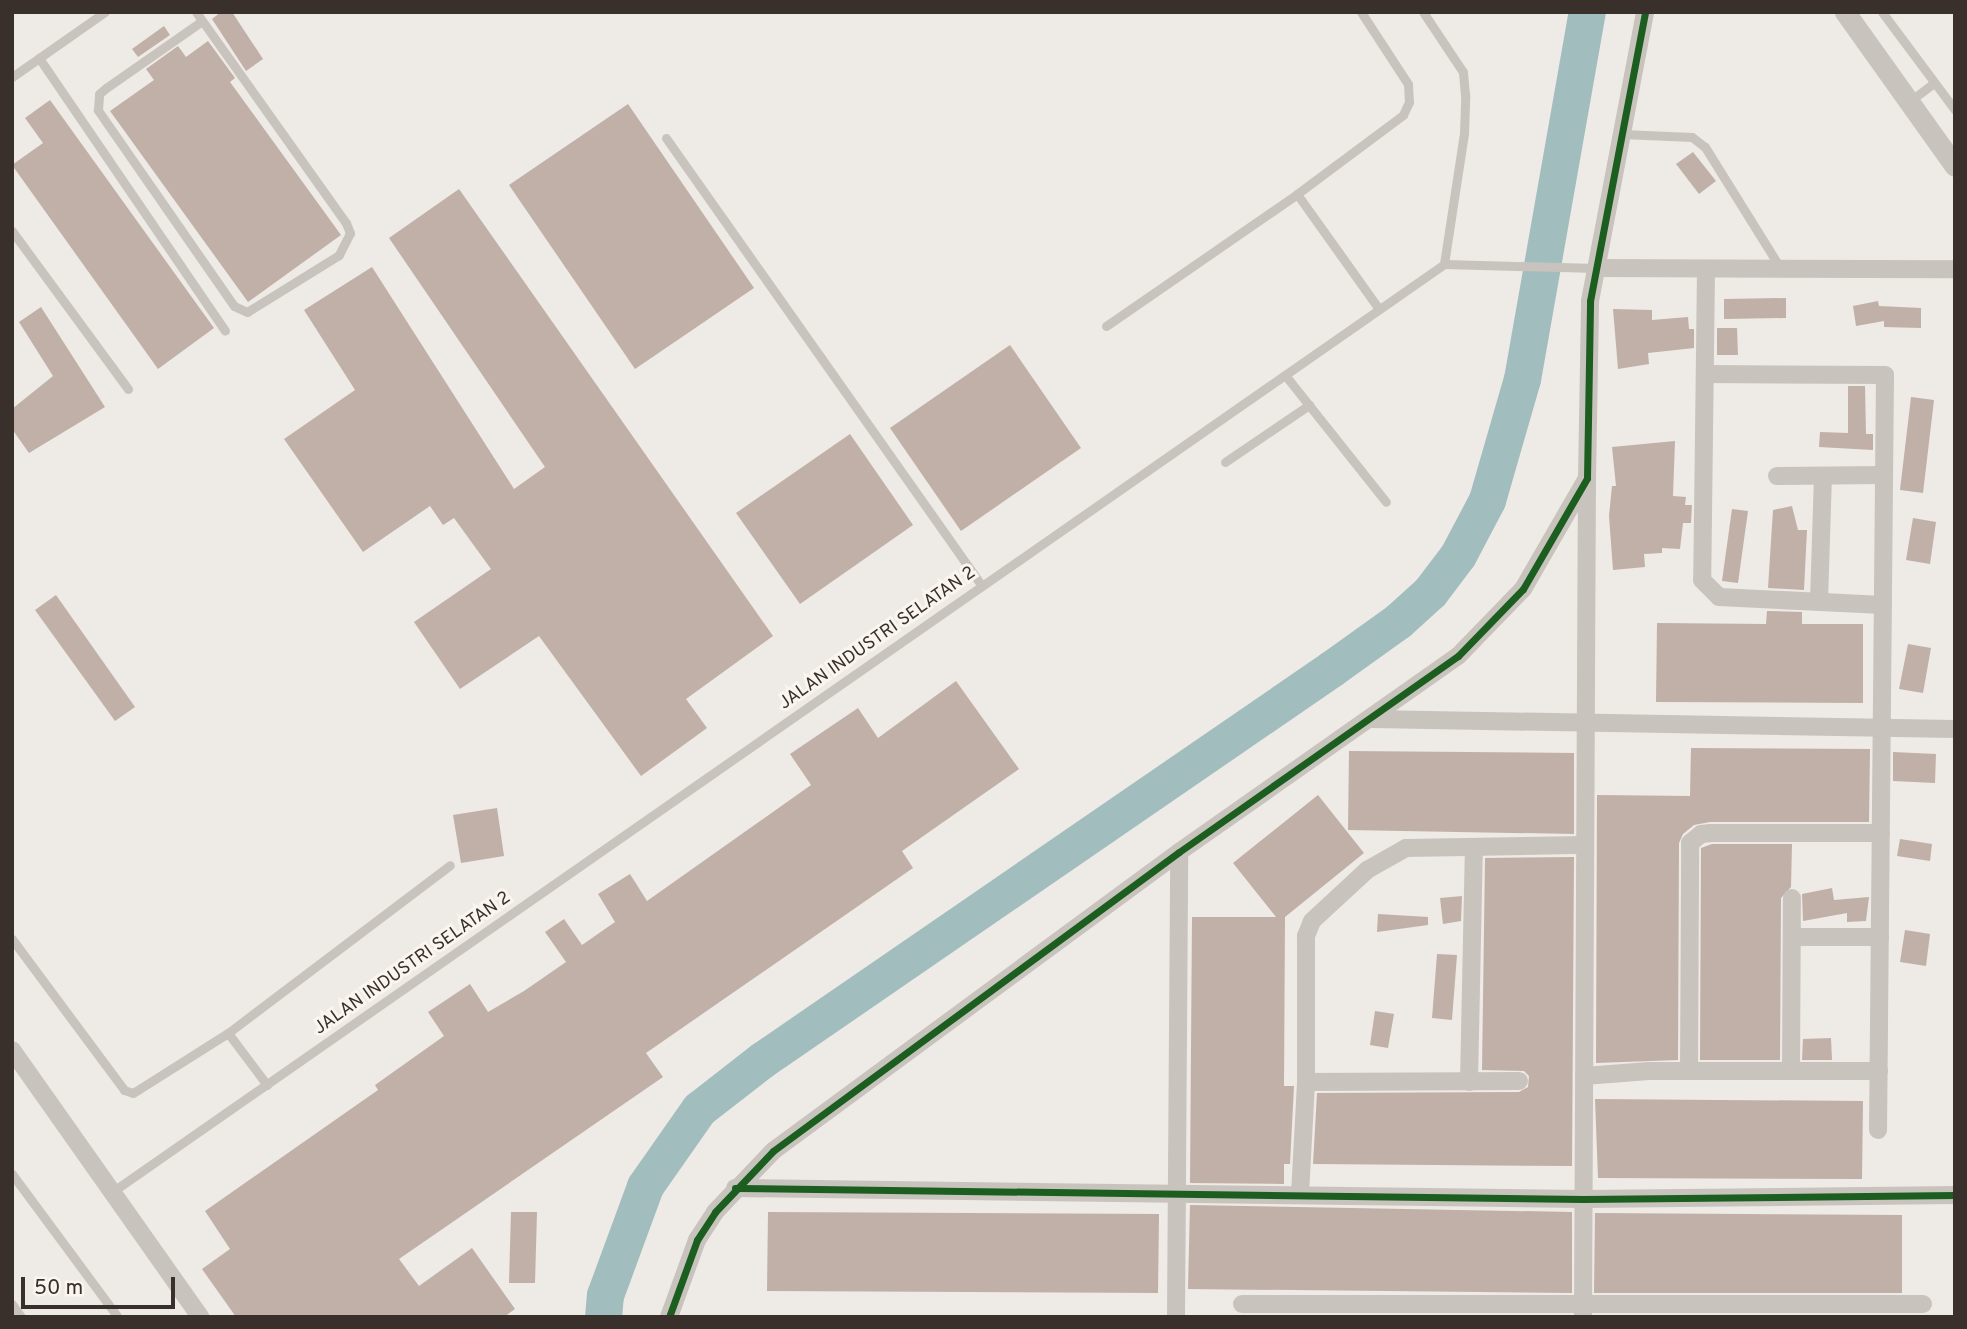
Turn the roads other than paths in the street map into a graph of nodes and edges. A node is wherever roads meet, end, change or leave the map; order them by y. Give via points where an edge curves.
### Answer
1 (105, 12) edge
2 (1361, 12) edge
3 (1423, 12) edge
4 (1645, 12) edge
5 (1845, 12) edge
6 (1882, 12) edge
7 (199, 16) edge
8 (39, 58) junction
9 (12, 77) edge
10 (1934, 83) junction
11 (1909, 102) junction
12 (1955, 110) edge
13 (1622, 134) junction
14 (666, 138) dead end
15 (1955, 166) edge
16 (1297, 194) junction
17 (12, 231) edge
18 (1444, 264) junction
19 (1596, 268) junction
20 (1955, 269) edge
21 (1706, 270) junction
22 (1782, 270) junction
23 (1379, 309) junction
24 (1106, 326) dead end
25 (225, 331) dead end
26 (1705, 374) junction
27 (1285, 375) junction
28 (128, 389) dead end
29 (1309, 405) junction
30 (1225, 462) dead end
31 (1884, 475) junction
32 (1777, 476) dead end
33 (1587, 478) junction
34 (1823, 478) junction
35 (1386, 502) dead end
36 (982, 586) junction
37 (1819, 602) junction
38 (1883, 605) junction
39 (1372, 719) junction
40 (1586, 722) junction
41 (1882, 728) junction
42 (1955, 729) edge
43 (1881, 833) junction
44 (1585, 845) junction
45 (1474, 847) junction
46 (1180, 852) junction
47 (450, 865) dead end
48 (1792, 898) dead end
49 (1792, 937) junction
50 (1880, 937) junction
51 (12, 939) edge
52 (228, 1033) junction
53 (12, 1050) edge
54 (1689, 1071) junction
55 (1791, 1071) junction
56 (1879, 1071) junction
57 (1584, 1076) junction
58 (1519, 1081) dead end
59 (1469, 1082) junction
60 (1306, 1083) junction
61 (267, 1085) junction
62 (1878, 1130) dead end
63 (12, 1174) edge
64 (735, 1188) junction
65 (112, 1192) junction
66 (1300, 1194) junction
67 (1179, 1195) junction
68 (1955, 1195) edge
69 (1583, 1199) junction
70 (12, 1304) edge
71 (1242, 1304) dead end
72 (1923, 1304) dead end
73 (1293, 1310) edge
74 (1583, 1310) edge
75 (1879, 1312) edge
76 (21, 1317) edge
77 (118, 1317) edge
78 (200, 1317) edge
79 (669, 1317) edge
80 (1176, 1317) edge

1 - 8 lane
2 - 16 lane via 1408,84 1409,102 1403,115
3 - 18 lane via 1463,72 1465,95 1464,133
4 - 13 street
5 - 11 street
6 - 10 lane
7 - 7 lane via 350,233 339,255 247,312 234,306 98,110 99,94
8 - 9 lane
8 - 25 lane
10 - 11 lane
10 - 12 lane
11 - 15 street
13 - 19 street
13 - 22 lane via 1692,137 1705,147
14 - 36 lane
16 - 23 lane
16 - 24 lane
17 - 28 lane
18 - 19 lane
18 - 23 lane, JALAN INDUSTRI SELATAN 2
19 - 21 street
19 - 33 street via 1590,301
20 - 22 street
21 - 22 street
21 - 26 street
23 - 27 lane, JALAN INDUSTRI SELATAN 2
26 - 31 street via 1884,374
26 - 37 street via 1702,579 1719,597
27 - 29 lane
27 - 36 lane, JALAN INDUSTRI SELATAN 2
29 - 30 lane
29 - 35 lane
31 - 34 street
31 - 38 street
32 - 34 street
33 - 39 street via 1523,589 1458,656
33 - 40 street
34 - 37 street
36 - 61 lane, JALAN INDUSTRI SELATAN 2
37 - 38 street
38 - 41 street
39 - 40 street
39 - 46 street
40 - 41 street
40 - 44 street
41 - 42 street
41 - 43 street
43 - 50 street
43 - 54 street via 1711,833 1690,843
44 - 45 street
44 - 57 street
45 - 59 street
45 - 60 street via 1406,848 1391,853 1312,921 1306,936
46 - 64 street via 773,1151
46 - 67 street
47 - 52 lane
48 - 49 street
49 - 50 street
49 - 55 street
50 - 56 street
51 - 52 lane via 128,1092
52 - 61 lane
53 - 65 street
54 - 55 street
54 - 57 street
55 - 56 street
56 - 62 street
57 - 69 street
58 - 59 street
59 - 60 street
60 - 66 street
61 - 65 lane, JALAN INDUSTRI SELATAN 2
63 - 77 lane
64 - 67 street
64 - 79 street via 697,1240
65 - 78 street
66 - 67 street
66 - 69 street
67 - 80 street
68 - 69 street
69 - 74 street
70 - 76 lane
71 - 73 street
72 - 75 street
73 - 74 street
74 - 75 street

